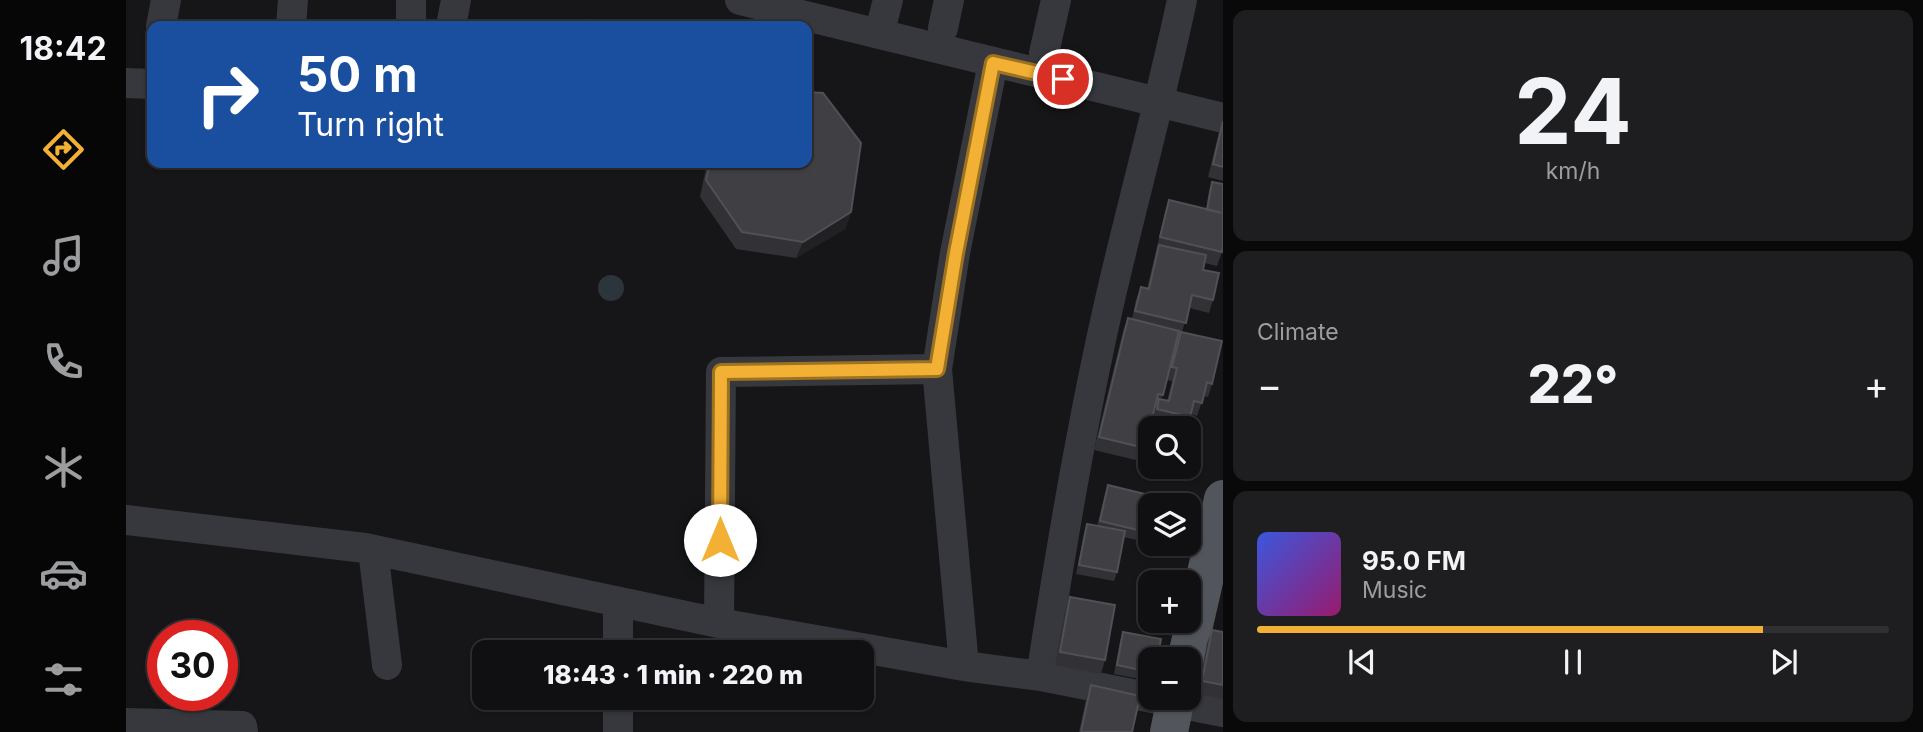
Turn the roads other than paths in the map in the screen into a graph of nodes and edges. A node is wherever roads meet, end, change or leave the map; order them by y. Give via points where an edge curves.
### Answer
1 (166, 0) edge
2 (293, 0) edge
3 (411, 0) edge
4 (456, 0) edge
5 (888, 0) edge
6 (1056, 0) edge
7 (1182, 0) edge
8 (736, 6) edge
9 (162, 21) edge
10 (291, 21) edge
11 (411, 21) edge
12 (452, 21) edge
13 (879, 34) junction
14 (1044, 53) dead end
15 (993, 63) junction
16 (1160, 102) junction
17 (1223, 118) edge
18 (937, 369) junction
19 (1223, 499) edge
20 (126, 520) edge
21 (373, 550) junction
22 (618, 602) junction
23 (719, 623) junction
24 (618, 640) edge
25 (1189, 647) edge
26 (387, 665) dead end
27 (964, 666) junction
28 (1041, 676) junction
29 (618, 710) edge
30 (1174, 711) edge
31 (1223, 712) edge
32 (126, 723) edge
33 (243, 732) edge
34 (618, 732) edge

1 - 9 street
2 - 10 street
3 - 11 street
4 - 12 street
5 - 13 street
6 - 14 street
7 - 16 street
8 - 13 street
13 - 15 street
15 - 16 street
15 - 18 street
16 - 17 street
16 - 28 street via 1079,446
18 - 23 street via 721,372
18 - 27 street
19 - 25 main road
20 - 21 street
21 - 22 street
21 - 26 street
22 - 23 street
22 - 24 street
23 - 27 street
27 - 28 street
28 - 30 street
29 - 34 street
30 - 31 street
32 - 33 street via 242,726

